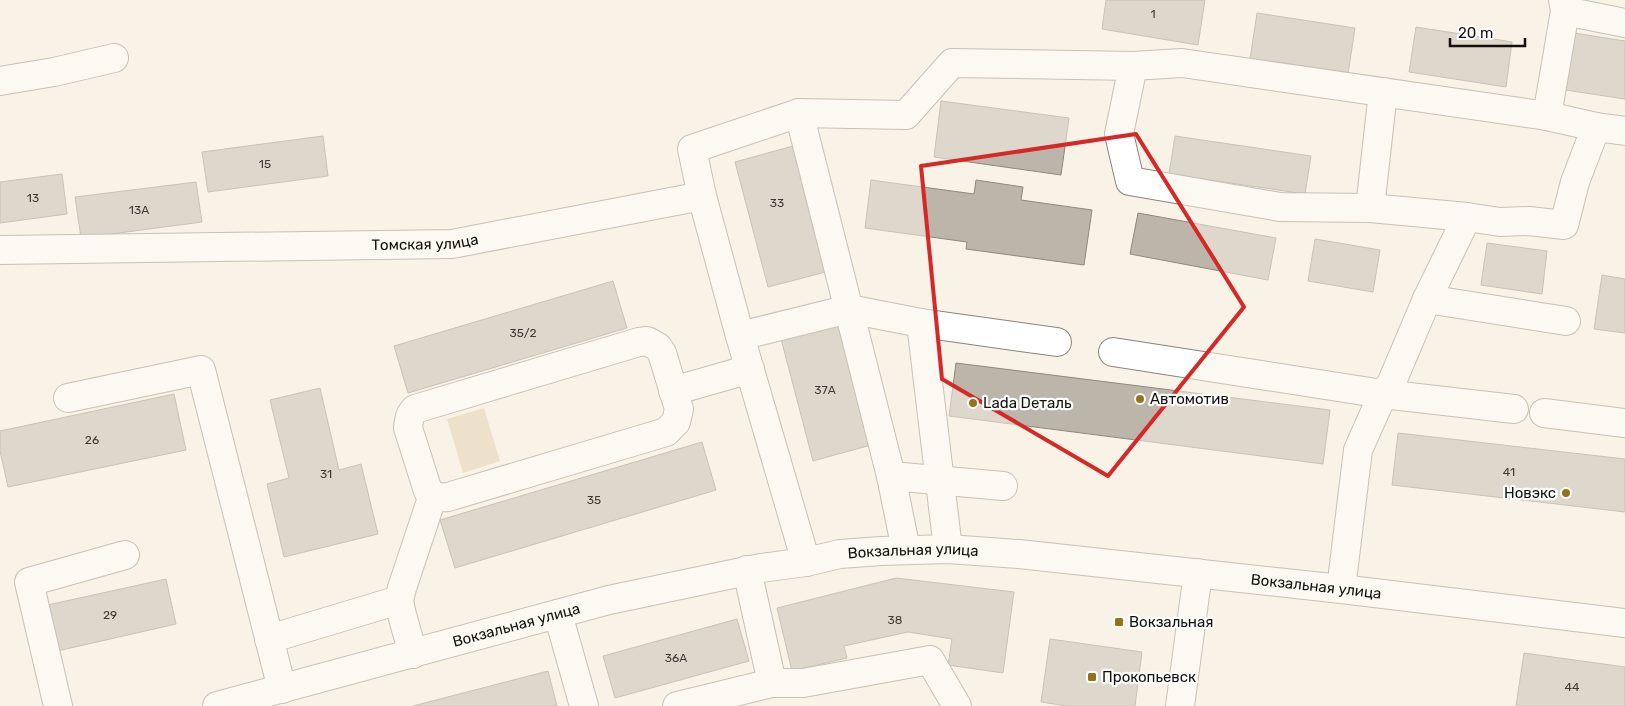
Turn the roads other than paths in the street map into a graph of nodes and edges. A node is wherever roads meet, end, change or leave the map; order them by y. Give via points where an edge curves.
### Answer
1 (1564, 5) edge
2 (1625, 23) edge
3 (114, 58) dead end
4 (1132, 66) junction
5 (0, 81) edge
6 (1383, 92) junction
7 (799, 114) junction
8 (1547, 116) junction
9 (1596, 127) junction
10 (1625, 131) edge
11 (702, 196) junction
12 (1370, 208) junction
13 (1466, 217) junction
14 (0, 250) edge
15 (1427, 299) junction
16 (849, 309) junction
17 (1566, 321) dead end
18 (922, 323) junction
19 (740, 336) junction
20 (1057, 342) dead end
21 (1112, 352) dead end
22 (750, 369) junction
23 (673, 391) junction
24 (1384, 394) junction
25 (68, 398) dead end
26 (1514, 409) dead end
27 (1544, 413) dead end
28 (1625, 423) edge
29 (891, 476) junction
30 (940, 479) junction
31 (1003, 486) dead end
32 (433, 495) junction
33 (948, 549) junction
34 (906, 550) junction
35 (125, 555) dead end
36 (806, 562) junction
37 (747, 570) junction
38 (1198, 573) junction
39 (1341, 589) junction
40 (399, 600) junction
41 (558, 614) junction
42 (1625, 623) edge
43 (269, 639) junction
44 (413, 654) junction
45 (772, 683) junction
46 (282, 689) junction
47 (248, 702) edge
48 (58, 706) edge
49 (217, 706) edge
50 (584, 706) edge
51 (677, 706) edge
52 (957, 706) edge
53 (1180, 706) edge

1 - 2 main road
1 - 8 main road
3 - 5 main road
4 - 6 main road via 1182,64
4 - 7 main road via 952,62 906,114
4 - 12 main road via 1119,134 1130,181 1280,207
6 - 8 main road
6 - 12 main road
7 - 11 main road via 692,149
7 - 16 main road
8 - 9 main road
9 - 10 main road
9 - 13 main road via 1575,182 1564,225
11 - 14 main road, Томская улица via 452,244
11 - 19 main road
12 - 13 main road
13 - 15 main road
15 - 17 main road
15 - 24 main road
16 - 18 main road
16 - 19 main road
16 - 29 main road
18 - 20 main road
18 - 30 main road
19 - 22 main road
21 - 24 main road
22 - 23 main road
22 - 36 main road
23 - 32 main road via 678,416 666,432 448,497
23 - 32 main road via 662,353 658,346 647,341 421,406 411,414 408,428 425,485
24 - 26 main road
24 - 39 main road via 1358,450
25 - 43 main road via 200,370
27 - 28 main road
29 - 30 main road
29 - 34 main road
30 - 31 main road
30 - 33 main road
32 - 40 main road
33 - 34 main road, Вокзальная улица
33 - 38 main road, Вокзальная улица
34 - 36 main road, Вокзальная улица via 840,554
35 - 48 main road via 29,582
36 - 37 main road, Вокзальная улица
37 - 41 main road, Вокзальная улица
37 - 45 main road
38 - 39 main road, Вокзальная улица
38 - 53 main road
39 - 42 main road, Вокзальная улица
40 - 43 main road
40 - 44 main road
41 - 44 main road, Вокзальная улица
41 - 50 main road
43 - 46 main road
44 - 46 main road, Вокзальная улица
45 - 51 main road
45 - 52 main road via 802,683 930,660
46 - 47 main road, Вокзальная улица
47 - 49 main road, Вокзальная улица

